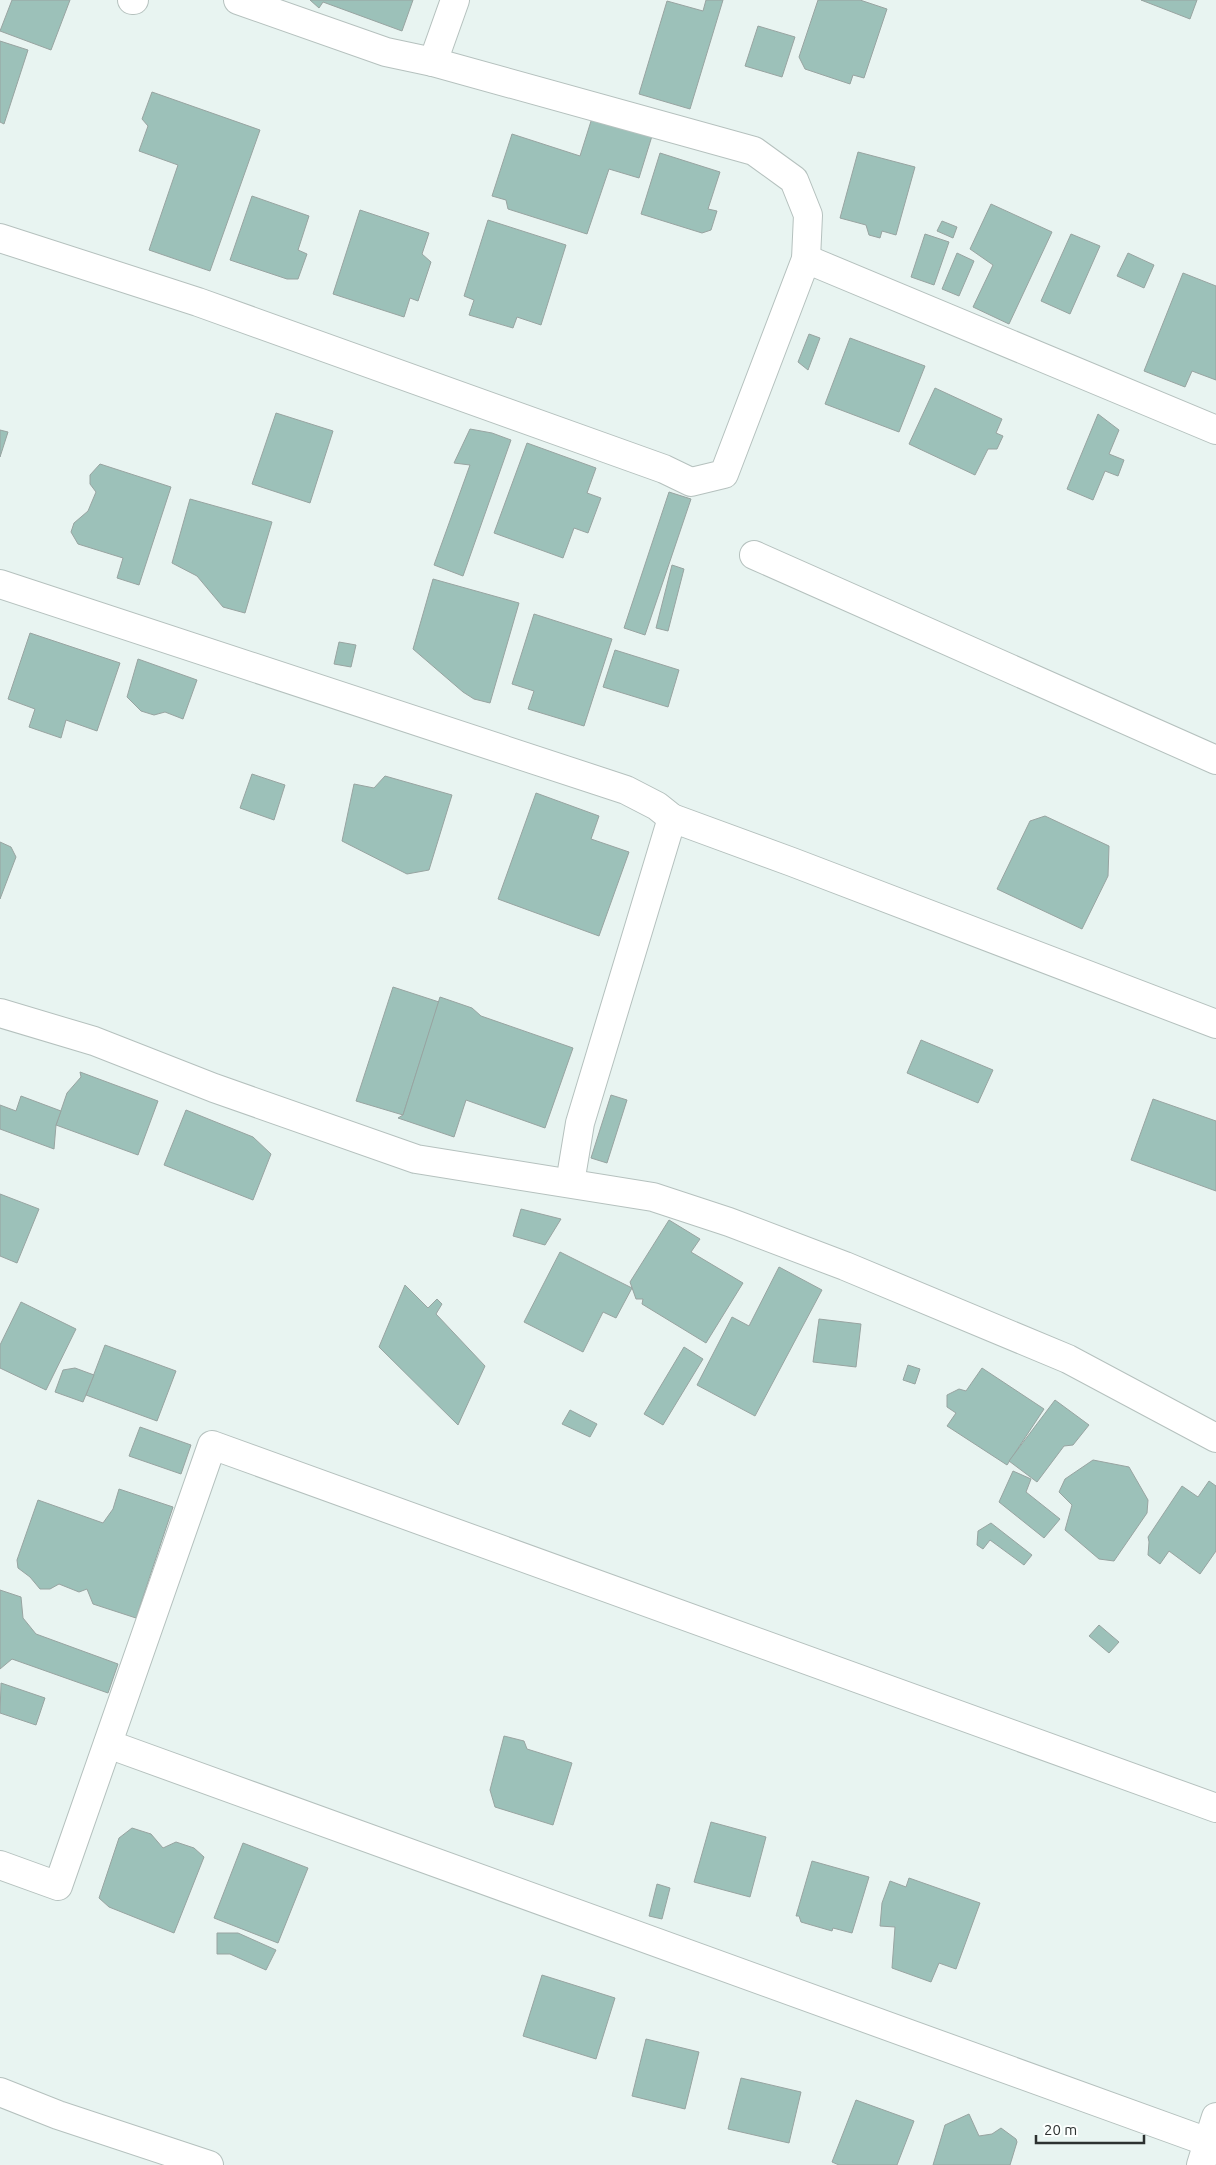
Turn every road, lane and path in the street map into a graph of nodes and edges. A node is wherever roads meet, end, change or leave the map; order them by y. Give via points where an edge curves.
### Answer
1 (238, 0) edge
2 (455, 0) edge
3 (433, 62) junction
4 (0, 238) edge
5 (806, 259) junction
6 (1216, 430) edge
7 (754, 554) dead end
8 (0, 584) edge
9 (1216, 760) edge
10 (672, 818) junction
11 (0, 1013) edge
12 (1216, 1024) edge
13 (570, 1183) junction
14 (1216, 1438) edge
15 (108, 1744) junction
16 (1216, 1808) edge
17 (0, 1865) edge
18 (0, 2092) edge
19 (1208, 2142) edge
20 (209, 2165) edge

1 - 3 street via 386,52
2 - 3 street
3 - 5 street via 754,152 794,180 808,214
4 - 5 street via 207,306 664,469 691,482 724,474
5 - 6 street
7 - 9 street
8 - 10 street via 626,790
10 - 12 street
10 - 13 street via 580,1123
11 - 13 street via 94,1041 214,1088 416,1159
13 - 14 street via 653,1197 845,1266 1068,1359
15 - 16 street via 212,1445
15 - 17 street via 58,1886
15 - 19 street
18 - 20 street via 58,2115

